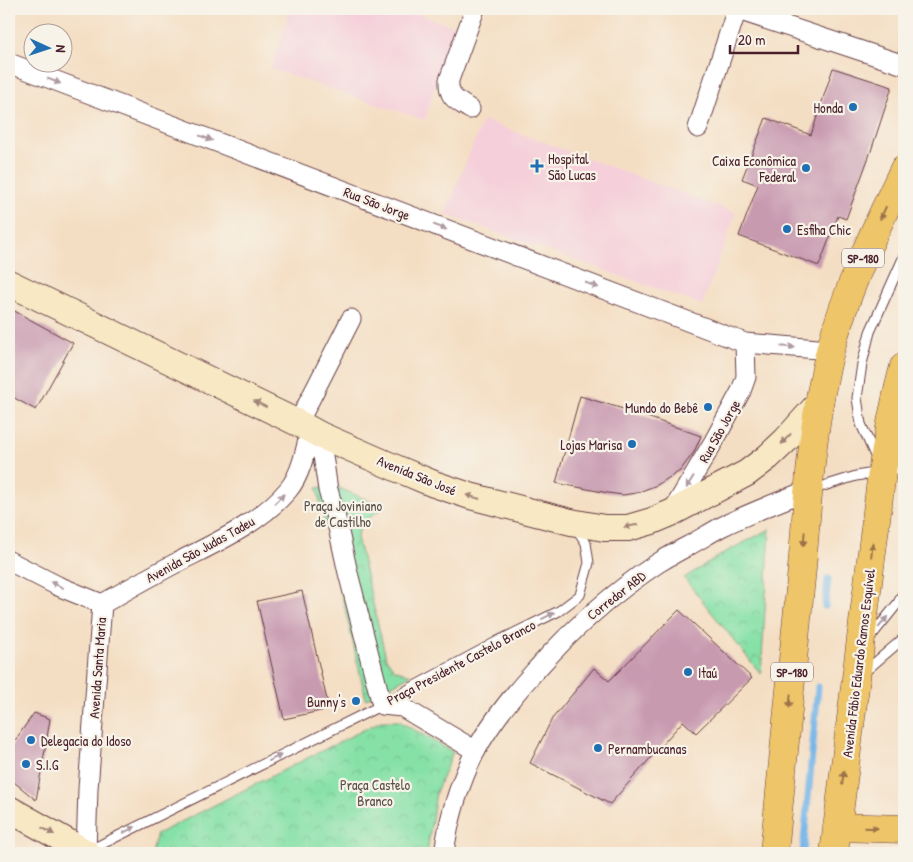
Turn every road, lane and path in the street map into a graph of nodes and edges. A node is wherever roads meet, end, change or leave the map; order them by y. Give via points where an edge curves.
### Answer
1 (475, 9) edge
2 (736, 9) edge
3 (9, 64) edge
4 (904, 65) edge
5 (470, 109) dead end
6 (698, 128) dead end
7 (904, 170) edge
8 (904, 256) edge
9 (9, 283) edge
10 (351, 319) dead end
11 (745, 343) junction
12 (830, 350) junction
13 (904, 367) edge
14 (819, 403) junction
15 (310, 429) junction
16 (893, 470) edge
17 (808, 490) junction
18 (671, 513) junction
19 (571, 522) junction
20 (9, 561) edge
21 (904, 591) edge
22 (102, 604) junction
23 (904, 638) edge
24 (859, 651) junction
25 (855, 680) junction
26 (382, 705) junction
27 (476, 751) junction
28 (9, 809) edge
29 (837, 826) junction
30 (904, 829) edge
31 (86, 853) edge
32 (444, 853) edge
33 (774, 853) edge
34 (834, 853) edge

1 - 5 street via 449,80 450,93
2 - 4 street
2 - 6 street
3 -> 11 street, Rua São Jorge
7 -> 12 main road, SP-180 via 847,295
8 - 16 lane via 870,332 857,398 862,424
15 -> 9 main road, Avenida São José
10 - 15 street, Avenida São Judas Tadeu
11 -> 12 street, Rua São Jorge
11 -> 18 street, Rua São Jorge via 746,377 741,391
12 - 14 main road, SP-180
13 - 16 main road, Avenida Fábio Eduardo Ramos Esquível via 890,426
14 - 17 main road, SP-180
14 -> 18 main road, Avenida São José via 786,440 747,474
19 -> 15 main road, Avenida São José via 443,487
22 -> 15 street, Avenida São Judas Tadeu via 262,515 289,489 301,466
15 - 26 street, Praça Presidente Castelo Branco via 335,514
16 - 17 lane, Corredor ABD
24 -> 16 main road, Avenida Fábio Eduardo Ramos Esquível
17 - 27 street, Corredor ABD via 720,527 660,562 622,589 590,615 518,689
17 -> 33 main road, SP-180
18 -> 19 main road, Avenida São José via 628,528 604,528
26 -> 19 lane, Praça Presidente Castelo Branco via 559,611 580,595 589,563 586,543
22 -> 20 street
24 -> 21 lane
22 - 31 street, Avenida Santa Maria
23 - 25 lane
24 - 25 main road, Avenida Fábio Eduardo Ramos Esquível
29 -> 25 main road, Avenida Fábio Eduardo Ramos Esquível
26 - 27 street via 402,707
31 -> 26 lane
27 - 32 street, Corredor ABD via 455,803
28 -> 31 main road
29 -> 30 main road
29 - 34 main road, Avenida Fábio Eduardo Ramos Esquível

